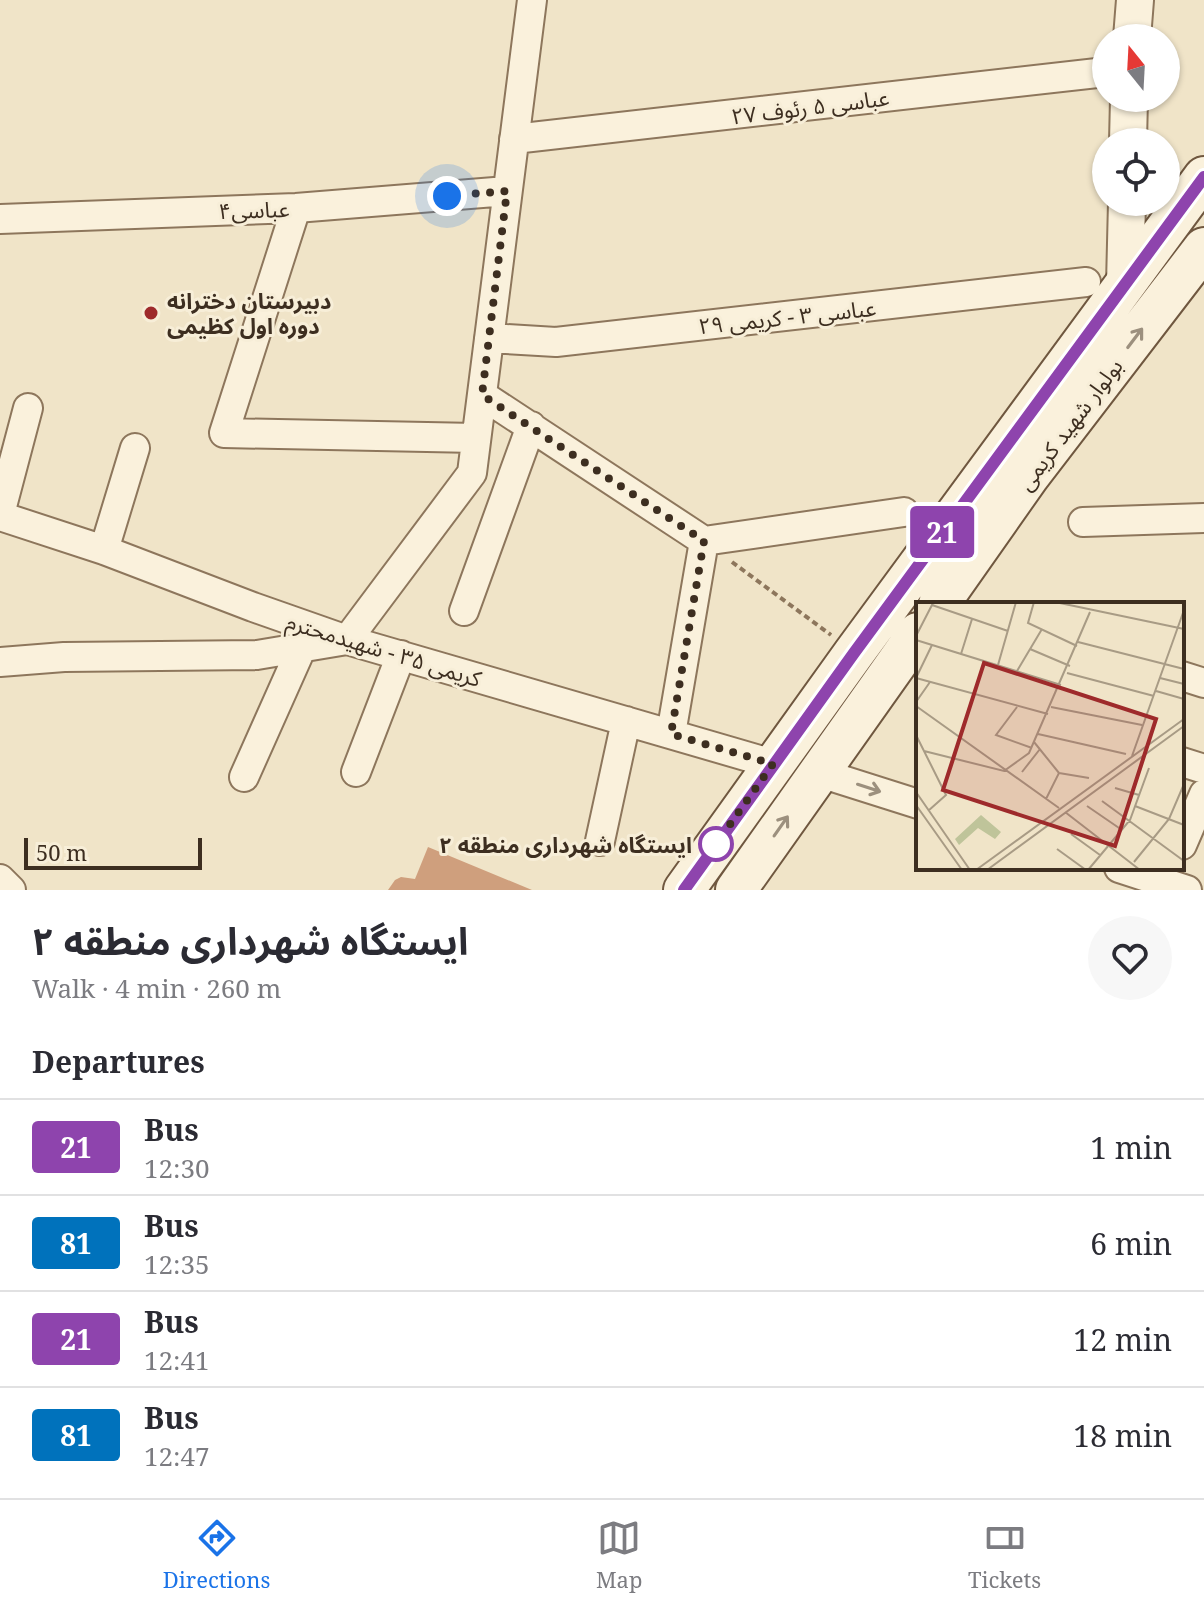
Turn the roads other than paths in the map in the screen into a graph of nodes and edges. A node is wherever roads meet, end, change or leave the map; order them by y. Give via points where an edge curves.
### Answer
1 (532, 0) edge
2 (1135, 0) edge
3 (1133, 24) edge
4 (1092, 74) edge
5 (514, 139) junction
6 (1204, 177) edge
7 (507, 191) junction
8 (296, 208) junction
9 (1127, 216) edge
10 (0, 219) edge
11 (1204, 248) edge
12 (1086, 282) dead end
13 (1125, 284) junction
14 (489, 338) junction
15 (482, 395) junction
16 (28, 408) dead end
17 (531, 426) junction
18 (476, 438) junction
19 (135, 448) dead end
20 (1014, 465) junction
21 (904, 512) dead end
22 (0, 515) edge
23 (1204, 518) edge
24 (1083, 522) dead end
25 (704, 541) junction
26 (104, 550) junction
27 (940, 602) edge
28 (464, 611) dead end
29 (916, 636) edge
30 (347, 640) junction
31 (302, 647) junction
32 (401, 655) junction
33 (0, 662) edge
34 (1184, 677) edge
35 (1204, 683) edge
36 (626, 721) junction
37 (671, 734) junction
38 (1184, 763) edge
39 (773, 764) junction
40 (1204, 769) edge
41 (356, 772) dead end
42 (820, 773) junction
43 (244, 777) dead end
44 (1204, 794) edge
45 (916, 803) edge
46 (1184, 840) edge
47 (600, 841) dead end
48 (1126, 870) edge
49 (0, 879) edge
50 (1172, 883) edge
51 (11, 890) edge
52 (684, 890) edge
53 (736, 890) edge

1 - 5 street
2 - 3 street
4 - 5 street, عباسی ۵ رئوف ۲۷
5 - 7 street
6 - 13 main road, بولوار شهید کریمی
7 - 8 street, عباسی۴
7 - 14 street
8 - 10 street, عباسی۴
8 - 18 street via 224,433
9 - 13 street
20 -> 11 main road, بولوار شهید کریمی
12 - 14 street, عباسی ۳ - کریمی ۲۹ via 556,342
13 - 20 main road, بولوار شهید کریمی
14 - 15 street
15 - 17 street
15 - 18 street
16 - 22 street
17 - 25 street
17 - 28 street
18 - 30 street via 472,473
19 - 26 street
20 - 27 main road, بولوار شهید کریمی
20 - 39 main road, بولوار شهید کریمی via 854,653
21 - 25 street
22 - 26 street, کریمی ۳۵ - شهیدمحترم
23 - 24 street
25 - 37 street
26 - 30 street, کریمی ۳۵ - شهیدمحترم
29 - 42 main road
30 - 31 street
30 - 32 street, کریمی ۳۵ - شهیدمحترم
31 - 33 street via 257,655
31 - 43 street
32 - 36 street, کریمی ۳۵ - شهیدمحترم
32 - 41 street
34 - 35 street
36 - 37 street, کریمی ۳۵ - شهیدمحترم
36 - 47 street
37 - 39 street, کریمی ۳۵ - شهیدمحترم
38 - 40 street
39 - 52 main road, بولوار شهید کریمی
42 -> 45 street
53 -> 42 main road
44 - 46 street
48 - 50 street
49 - 51 street

